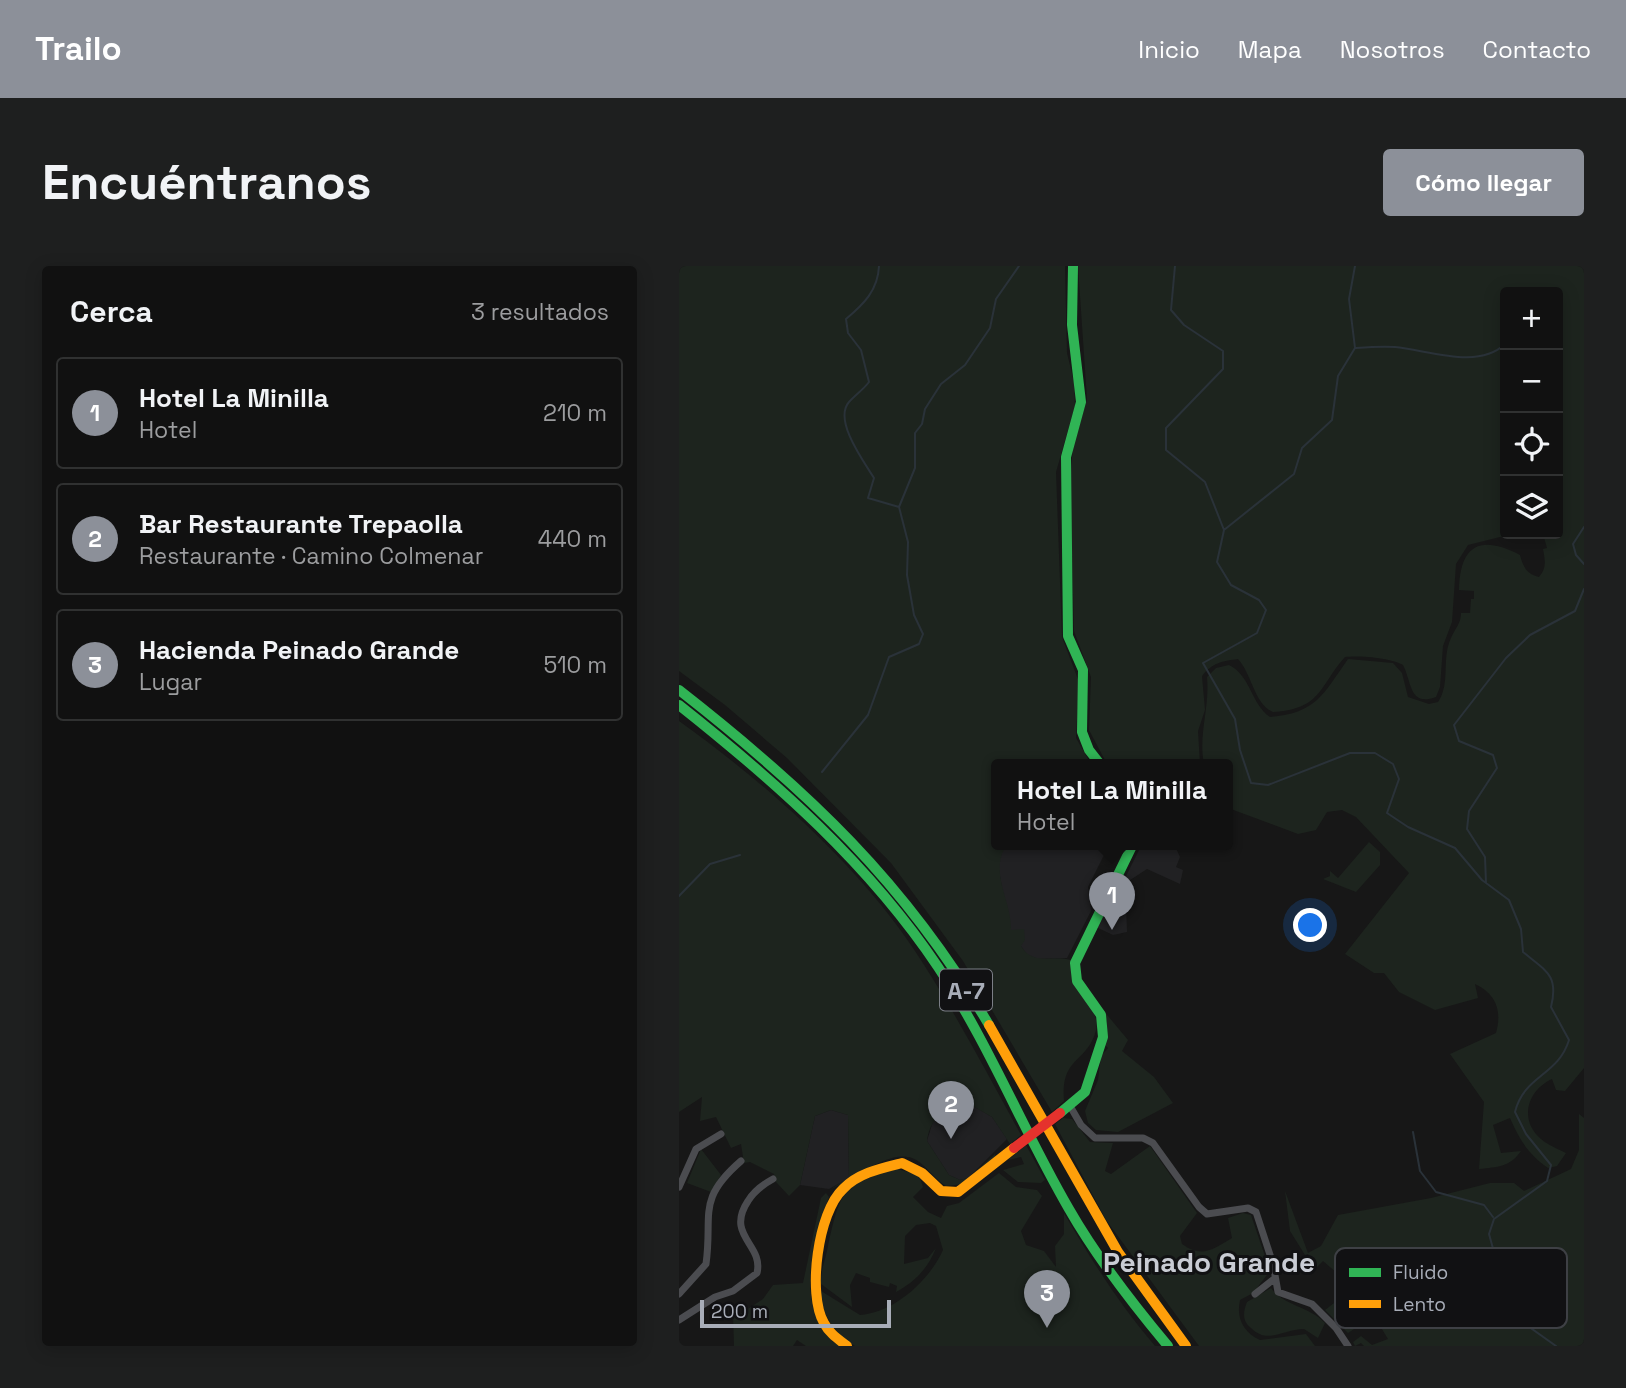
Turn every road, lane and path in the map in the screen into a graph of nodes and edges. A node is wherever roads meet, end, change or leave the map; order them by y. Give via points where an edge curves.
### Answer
1 (1073, 266) edge
2 (679, 690) edge
3 (679, 705) edge
4 (1096, 759) edge
5 (1130, 850) edge
6 (1070, 1106) junction
7 (722, 1135) dead end
8 (741, 1161) dead end
9 (773, 1179) dead end
10 (679, 1187) edge
11 (1274, 1279) junction
12 (679, 1294) edge
13 (1255, 1294) dead end
14 (679, 1320) edge
15 (1335, 1327) edge
16 (1336, 1328) edge
17 (847, 1346) edge
18 (1168, 1346) edge
19 (1186, 1346) edge
20 (1348, 1346) edge

1 - 4 main road via 1072,325 1081,402 1066,457 1068,636 1083,670 1082,732
2 - 19 main road, A-7 via 815,800 905,900 976,1006 1084,1200 1151,1304
3 - 18 main road, A-7 via 779,785 843,846 897,910 975,1028 1069,1210
5 - 6 main road via 1075,963 1077,981 1096,1006 1103,1037 1085,1092
6 - 11 street via 1095,1138 1143,1138 1153,1143 1207,1214 1248,1208 1255,1212
6 - 17 main road, bridge via 958,1192 941,1191 902,1163 857,1179 835,1197 816,1265 815,1295 829,1333
7 - 10 street via 696,1149
8 - 12 street via 727,1173 707,1210 706,1264
9 - 14 street via 753,1193 739,1222 757,1257 757,1273
11 - 13 street
11 - 15 street via 1278,1292 1312,1304
16 - 20 street

